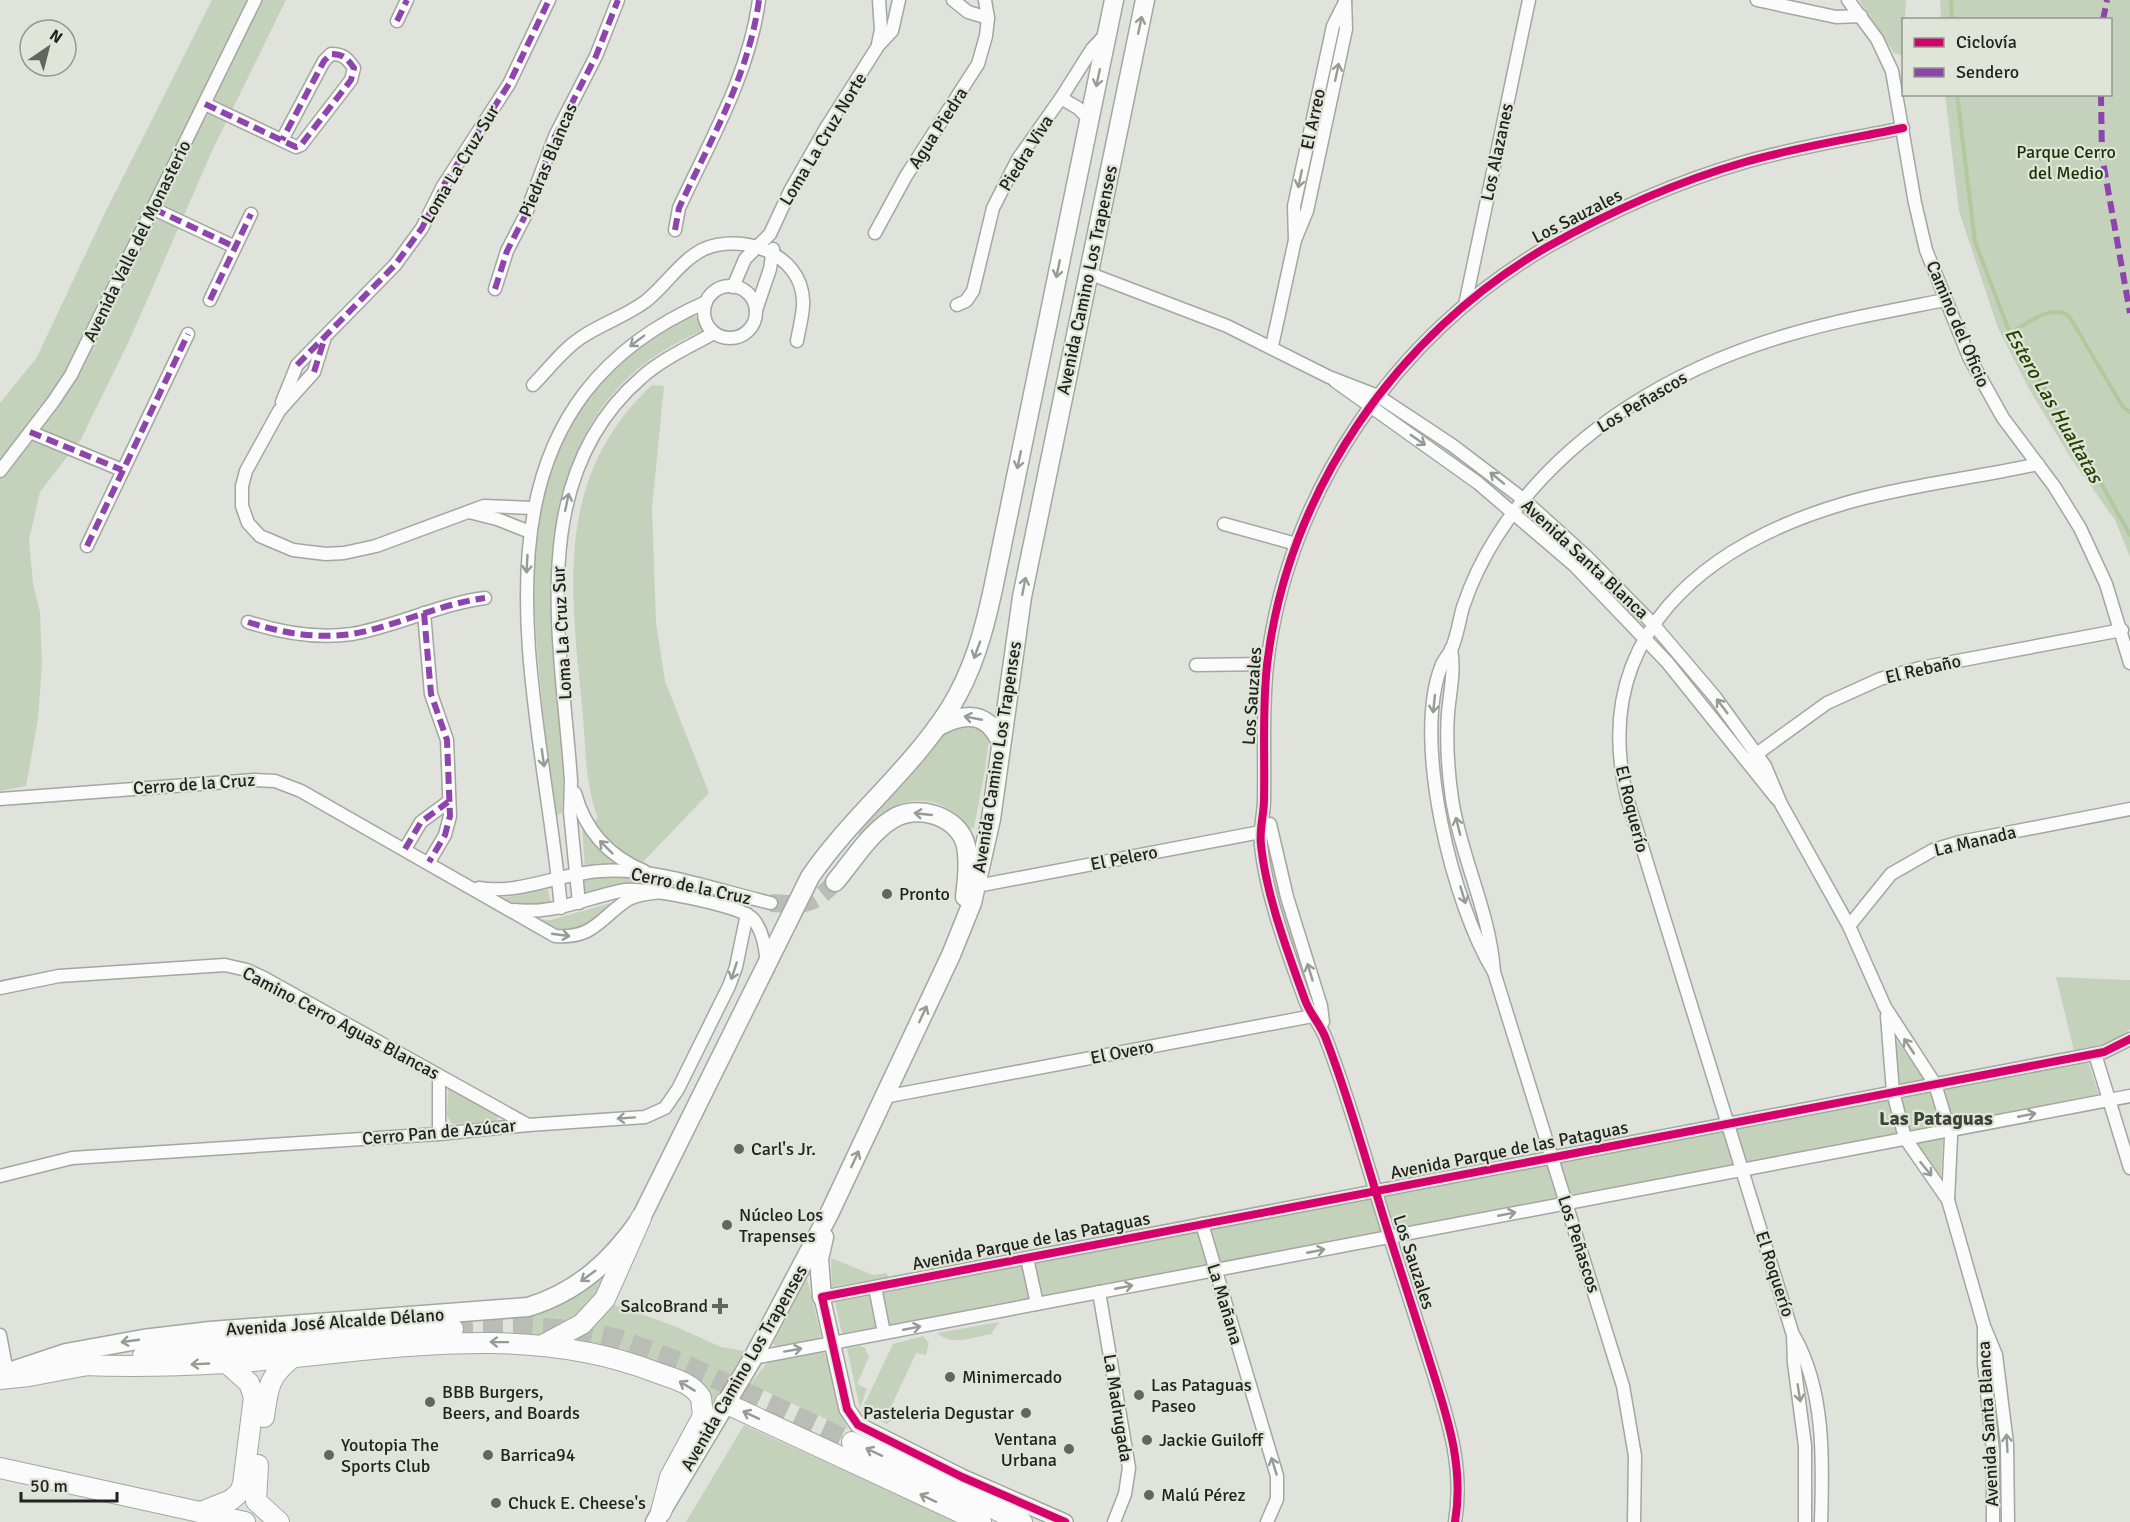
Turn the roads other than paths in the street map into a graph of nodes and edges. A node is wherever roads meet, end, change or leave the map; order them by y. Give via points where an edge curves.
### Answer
1 (255, 0) edge
2 (407, 0) edge
3 (549, 0) edge
4 (618, 0) edge
5 (759, 0) edge
6 (879, 0) edge
7 (899, 0) edge
8 (953, 0) edge
9 (985, 0) edge
10 (1114, 0) edge
11 (1145, 0) edge
12 (1529, 0) edge
13 (1757, 0) edge
14 (1848, 0) edge
15 (1345, 1) edge
16 (1861, 16) junction
17 (988, 18) junction
18 (397, 21) dead end
19 (1107, 32) junction
20 (878, 45) junction
21 (1061, 99) junction
22 (205, 104) junction
23 (1089, 119) junction
24 (1903, 128) junction
25 (282, 140) junction
26 (154, 209) junction
27 (251, 214) dead end
28 (675, 230) dead end
29 (875, 233) dead end
30 (770, 234) junction
31 (757, 245) junction
32 (235, 248) junction
33 (774, 255) junction
34 (1088, 273) junction
35 (733, 287) junction
36 (495, 289) dead end
37 (210, 300) dead end
38 (1945, 300) junction
39 (706, 302) junction
40 (1466, 305) junction
41 (957, 306) dead end
42 (756, 310) junction
43 (714, 333) junction
44 (188, 334) dead end
45 (324, 340) junction
46 (797, 341) dead end
47 (1272, 346) junction
48 (1329, 377) junction
49 (533, 385) dead end
50 (1378, 396) junction
51 (1369, 408) junction
52 (279, 411) junction
53 (30, 432) junction
54 (2038, 464) junction
55 (122, 470) junction
56 (0, 471) edge
57 (1523, 499) junction
58 (534, 508) junction
59 (469, 512) junction
60 (1514, 512) junction
61 (1224, 524) dead end
62 (530, 532) junction
63 (1296, 544) junction
64 (87, 546) dead end
65 (485, 598) dead end
66 (424, 613) junction
67 (248, 622) dead end
68 (1653, 624) junction
69 (2122, 630) junction
70 (1645, 637) junction
71 (2130, 663) edge
72 (1267, 664) junction
73 (1196, 665) dead end
74 (936, 727) junction
75 (1001, 743) junction
76 (1756, 753) junction
77 (1745, 762) junction
78 (571, 781) junction
79 (0, 799) edge
80 (448, 802) junction
81 (1781, 804) junction
82 (2130, 809) edge
83 (1266, 831) junction
84 (405, 849) junction
85 (429, 862) junction
86 (576, 874) junction
87 (558, 876) junction
88 (656, 876) junction
89 (835, 882) tunnel mouth
90 (469, 885) junction
91 (977, 886) junction
92 (661, 892) junction
93 (579, 903) junction
94 (771, 903) tunnel mouth
95 (561, 908) junction
96 (510, 909) junction
97 (747, 914) junction
98 (1849, 926) junction
99 (959, 936) junction
100 (767, 962) junction
101 (0, 988) edge
102 (1885, 1007) junction
103 (1318, 1015) junction
104 (2130, 1039) edge
105 (2094, 1054) junction
106 (898, 1067) junction
107 (439, 1076) junction
108 (1935, 1084) junction
109 (922, 1090) junction
110 (1893, 1092) junction
111 (2130, 1096) edge
112 (884, 1097) junction
113 (2109, 1100) junction
114 (1727, 1124) junction
115 (528, 1125) junction
116 (1949, 1130) junction
117 (439, 1134) junction
118 (1905, 1138) junction
119 (1552, 1157) junction
120 (2130, 1168) edge
121 (1742, 1170) junction
122 (0, 1176) edge
123 (1375, 1191) junction
124 (1948, 1200) junction
125 (1566, 1203) junction
126 (830, 1212) junction
127 (641, 1218) junction
128 (1202, 1224) junction
129 (1390, 1237) junction
130 (1027, 1257) junction
131 (1214, 1270) junction
132 (875, 1287) junction
133 (1099, 1292) junction
134 (822, 1297) junction
135 (1037, 1304) junction
136 (1984, 1326) junction
137 (453, 1329) tunnel mouth
138 (884, 1333) junction
139 (0, 1335) edge
140 (1793, 1335) junction
141 (834, 1343) junction
142 (543, 1345) junction
143 (292, 1358) junction
144 (753, 1358) junction
145 (227, 1363) junction
146 (81, 1365) junction
147 (2, 1375) edge
148 (29, 1376) junction
149 (0, 1392) edge
150 (725, 1403) junction
151 (852, 1442) tunnel mouth
152 (4, 1466) edge
153 (1994, 1475) junction
154 (2008, 1475) junction
155 (1806, 1497) junction
156 (1822, 1498) junction
157 (201, 1512) junction
158 (658, 1517) edge
159 (976, 1521) edge
160 (245, 1522) edge
161 (279, 1522) edge
162 (1022, 1522) edge
163 (1065, 1522) edge
164 (1114, 1522) edge
165 (1268, 1522) edge
166 (1455, 1522) edge
167 (1634, 1522) edge
168 (1805, 1522) edge
169 (1821, 1522) edge
170 (1993, 1522) edge
171 (2008, 1522) edge

1 - 22 street, Avenida Valle del Monasterio
2 - 18 street
3 - 45 street, Loma La Cruz Sur via 509,84 443,186 422,228 395,265
4 - 36 street, Piedras Blancas via 596,56 555,136
5 - 28 street via 742,72 679,208
6 - 20 street, Loma La Cruz Norte
7 - 20 street, Loma La Cruz Norte via 891,31
8 - 17 street via 968,12
9 - 17 street, Agua Piedra
10 - 19 main road, Avenida Camino Los Trapenses
34 -> 11 main road, Avenida Camino Los Trapenses
12 - 40 street, Los Alazanes
13 - 16 street via 1836,17
14 - 16 street, Camino del Oficio
15 - 47 street, El Arreo via 1346,29 1307,211 1295,240
16 - 24 street, Camino del Oficio via 1889,64
17 - 29 street, Agua Piedra via 978,64
19 - 21 street, Piedra Viva
19 -> 23 main road, Avenida Camino Los Trapenses
20 - 30 street, Loma La Cruz Norte via 826,128
21 - 23 street, Piedra Viva
21 - 41 street, Piedra Viva via 1018,159 998,198 973,291 966,302
22 - 25 street
22 - 26 street, Avenida Valle del Monasterio
23 -> 74 main road, Avenida Camino Los Trapenses via 985,624 963,684
24 - 38 street, Camino del Oficio via 1922,232
24 - 40 street, Los Sauzales via 1770,156 1678,184 1546,248
25 - 25 street via 324,61 331,54 348,59 354,68 351,80 301,145 296,147
26 - 32 street
26 - 53 street, Avenida Valle del Monasterio via 71,375
27 - 32 street
30 - 31 street, Loma La Cruz Norte
30 - 33 street
31 - 33 street
31 - 35 street, Loma La Cruz Norte
31 - 49 street via 721,244 692,256 648,300 576,341
32 - 37 street
33 - 42 street
33 - 46 street via 791,270 800,287 803,300
34 - 47 street, Avenida Santa Blanca via 1182,307
75 -> 34 main road, Avenida Camino Los Trapenses via 1020,606
35 - 39 street, Loma La Cruz Sur via 718,289
35 - 42 street via 751,297
38 - 54 street, Camino del Oficio via 1988,394
38 - 57 street, Los Peñascos via 1791,334 1703,367 1647,395 1598,428
39 - 43 street via 705,321
39 -> 58 street, Loma La Cruz Sur via 645,334 586,390 557,438
40 - 50 street, Los Sauzales via 1414,353
42 - 43 street via 753,325 742,335 728,338
78 -> 43 street, Loma La Cruz Sur via 557,591 559,543 573,477 602,420 630,388 653,367
44 - 55 street
45 - 52 street, Loma La Cruz Sur via 314,372
45 - 52 street, Loma La Cruz Sur via 297,365
47 - 48 street, Avenida Santa Blanca
48 - 50 street, Avenida Santa Blanca
48 - 51 street, Avenida Santa Blanca
50 - 51 street, Los Sauzales
57 -> 50 street, Avenida Santa Blanca
51 -> 60 street, Avenida Santa Blanca via 1440,455
51 - 63 street, Los Sauzales via 1326,477
52 - 59 street, Loma La Cruz Sur via 255,452 242,486 242,506 248,523 268,541 309,553 344,553 376,546
53 - 55 street
53 - 56 street, Avenida Valle del Monasterio
54 - 68 street, El Roquerío via 1871,497 1799,519 1709,566 1682,589
54 - 69 street, Camino del Oficio via 2090,548
55 - 64 street
57 - 60 street, Los Peñascos
57 - 68 street, Avenida Santa Blanca
58 - 59 street, Loma La Cruz Sur via 493,505
58 - 62 street, Loma La Cruz Sur
59 - 62 street
60 - 70 street, Avenida Santa Blanca via 1575,566
60 - 119 street, Los Peñascos via 1473,582 1451,649 1449,779 1457,823 1490,937 1494,972
61 - 63 street
62 -> 87 street, Loma La Cruz Sur via 526,611
63 - 72 street, Los Sauzales via 1281,592
65 - 66 street via 448,604
66 - 67 street via 336,635 283,632
66 - 80 street via 431,694 447,740
68 - 70 street, El Roquerío
76 -> 68 street, Avenida Santa Blanca
69 - 71 street, Camino del Oficio
69 - 76 street, El Rebaño via 1880,679 1827,704
70 - 77 street, Avenida Santa Blanca
70 - 114 street, El Roquerío via 1628,675 1621,705 1618,740 1623,782
72 - 73 street
72 - 83 street, Los Sauzales via 1263,731
75 -> 74 main road via 992,727 978,716 958,717
74 - 100 main road, Avenida Camino Los Trapenses via 828,851 810,877
75 - 91 main road, Avenida Camino Los Trapenses
76 - 77 street, El Rebaño
76 - 81 street, Avenida Santa Blanca
77 - 81 street, Avenida Santa Blanca
78 - 86 street, Loma La Cruz Sur
88 -> 78 street, Loma La Cruz Sur via 613,854 593,834 579,810
79 - 84 street, Cerro de la Cruz via 265,780 293,787
80 - 84 street via 421,822
80 - 85 street via 448,826
81 - 98 street, Avenida Santa Blanca
82 - 98 street, La Manada via 1933,849 1891,874
83 - 91 street, El Pelero
83 - 103 street, Los Sauzales via 1261,848 1271,894 1307,1007
84 - 85 street, Cerro de la Cruz
85 - 90 street, Cerro de la Cruz
86 - 87 street, Cerro de la Cruz
86 - 88 street, Cerro de la Cruz via 602,870
86 - 93 street, Loma La Cruz Sur
87 - 90 street, Cerro de la Cruz via 505,890
87 - 95 street, Loma La Cruz Sur
88 - 94 street, Cerro de la Cruz
99 -> 89 main road via 968,876 966,846 956,828 936,816 913,812 891,820
90 - 96 street, Cerro de la Cruz
91 - 99 main road, Avenida Camino Los Trapenses
92 - 93 street, Cerro de la Cruz via 627,890
96 -> 92 street, Cerro de la Cruz via 555,936 576,937 597,926 633,897
92 - 97 street, Cerro de la Cruz
93 - 95 street, Cerro de la Cruz
95 - 96 street, Cerro de la Cruz
97 - 100 street, Cerro de la Cruz via 759,928
97 -> 115 street, Cerro Pan de Azúcar via 729,986 665,1108 645,1117
98 - 102 street, Avenida Santa Blanca
106 -> 99 main road, Avenida Camino Los Trapenses
100 - 127 main road, Avenida Camino Los Trapenses
101 - 107 street, Camino Cerro Aguas Blancas via 59,976 236,966
108 -> 102 street, Avenida Santa Blanca
102 - 110 street, Avenida Santa Blanca
103 - 109 street, El Overo
103 - 123 street, Los Sauzales via 1350,1104
104 - 105 street
105 - 108 street, Avenida Parque de las Pataguas
105 - 113 street
106 - 109 street via 908,1085
106 - 112 main road, Avenida Camino Los Trapenses
107 - 115 street, Camino Cerro Aguas Blancas
107 - 117 street
108 - 110 street, Avenida Parque de las Pataguas
108 - 116 street, Avenida Santa Blanca
109 - 112 street, El Overo
110 - 114 street, Avenida Parque de las Pataguas
110 - 118 street, Avenida Santa Blanca
111 - 113 street
126 -> 112 main road, Avenida Camino Los Trapenses
116 -> 113 street
113 - 120 street
114 - 119 street, Avenida Parque de las Pataguas
114 - 121 street, El Roquerío
115 - 117 street, Cerro Pan de Azúcar
116 - 118 street
116 - 124 street, Avenida Santa Blanca
117 - 122 street, Cerro Pan de Azúcar via 72,1158
118 - 121 street
118 -> 124 street, Avenida Santa Blanca
119 - 123 street, Avenida Parque de las Pataguas
119 - 125 street, Los Peñascos
121 - 125 street
121 - 140 street, El Roquerío
123 - 128 street, Avenida Parque de las Pataguas
123 - 129 street, Los Sauzales
124 - 136 street, Avenida Santa Blanca
129 -> 125 street
125 - 167 street, Los Peñascos via 1627,1406 1635,1456
126 - 134 main road via 819,1259
126 - 144 main road, Avenida Camino Los Trapenses
127 - 142 main road via 605,1299 582,1324
127 -> 147 main road, Avenida José Alcalde Délano via 618,1250 590,1276 550,1299 528,1306 198,1332 103,1345
128 - 130 street, Avenida Parque de las Pataguas
128 - 131 street, La Mañana
131 -> 129 street
129 - 166 street, Los Sauzales via 1451,1431 1459,1491
130 - 132 street, Avenida Parque de las Pataguas
130 - 135 street
133 -> 131 street
165 -> 131 street, La Mañana via 1277,1499 1277,1476
132 - 134 street, Avenida Parque de las Pataguas
132 - 138 street
133 - 135 street
133 - 164 street, La Madrugada via 1129,1468 1125,1494
134 - 141 street
138 -> 135 street
136 - 153 street, Avenida Santa Blanca via 1983,1363
154 -> 136 street, Avenida Santa Blanca via 1999,1368
137 - 146 main road, Avenida José Alcalde Délano via 201,1347
138 - 141 street
139 - 147 street
140 -> 155 street, El Roquerío
140 - 156 street, El Roquerío via 1806,1361 1815,1400
144 -> 141 street
141 - 163 street via 847,1409 863,1429
142 -> 143 main road via 467,1342
158 -> 142 main road via 670,1477 703,1416 704,1406 698,1393 683,1382 638,1365
143 - 145 main road
143 - 161 main road via 268,1384 255,1492 260,1506
144 - 150 main road, Avenida Camino Los Trapenses
145 -> 146 main road
145 - 157 main road via 249,1383 254,1397 243,1484 231,1500
146 - 148 main road, Avenida José Alcalde Délano
147 - 148 main road, Avenida José Alcalde Délano
148 - 149 main road
150 - 158 main road, Avenida Camino Los Trapenses
159 -> 150 main road
162 -> 151 main road
152 - 157 main road
153 - 154 street
153 - 170 street, Avenida Santa Blanca
154 - 171 street, Avenida Santa Blanca
155 - 156 street
155 - 168 street, El Roquerío
156 - 169 street, El Roquerío
157 - 160 main road

